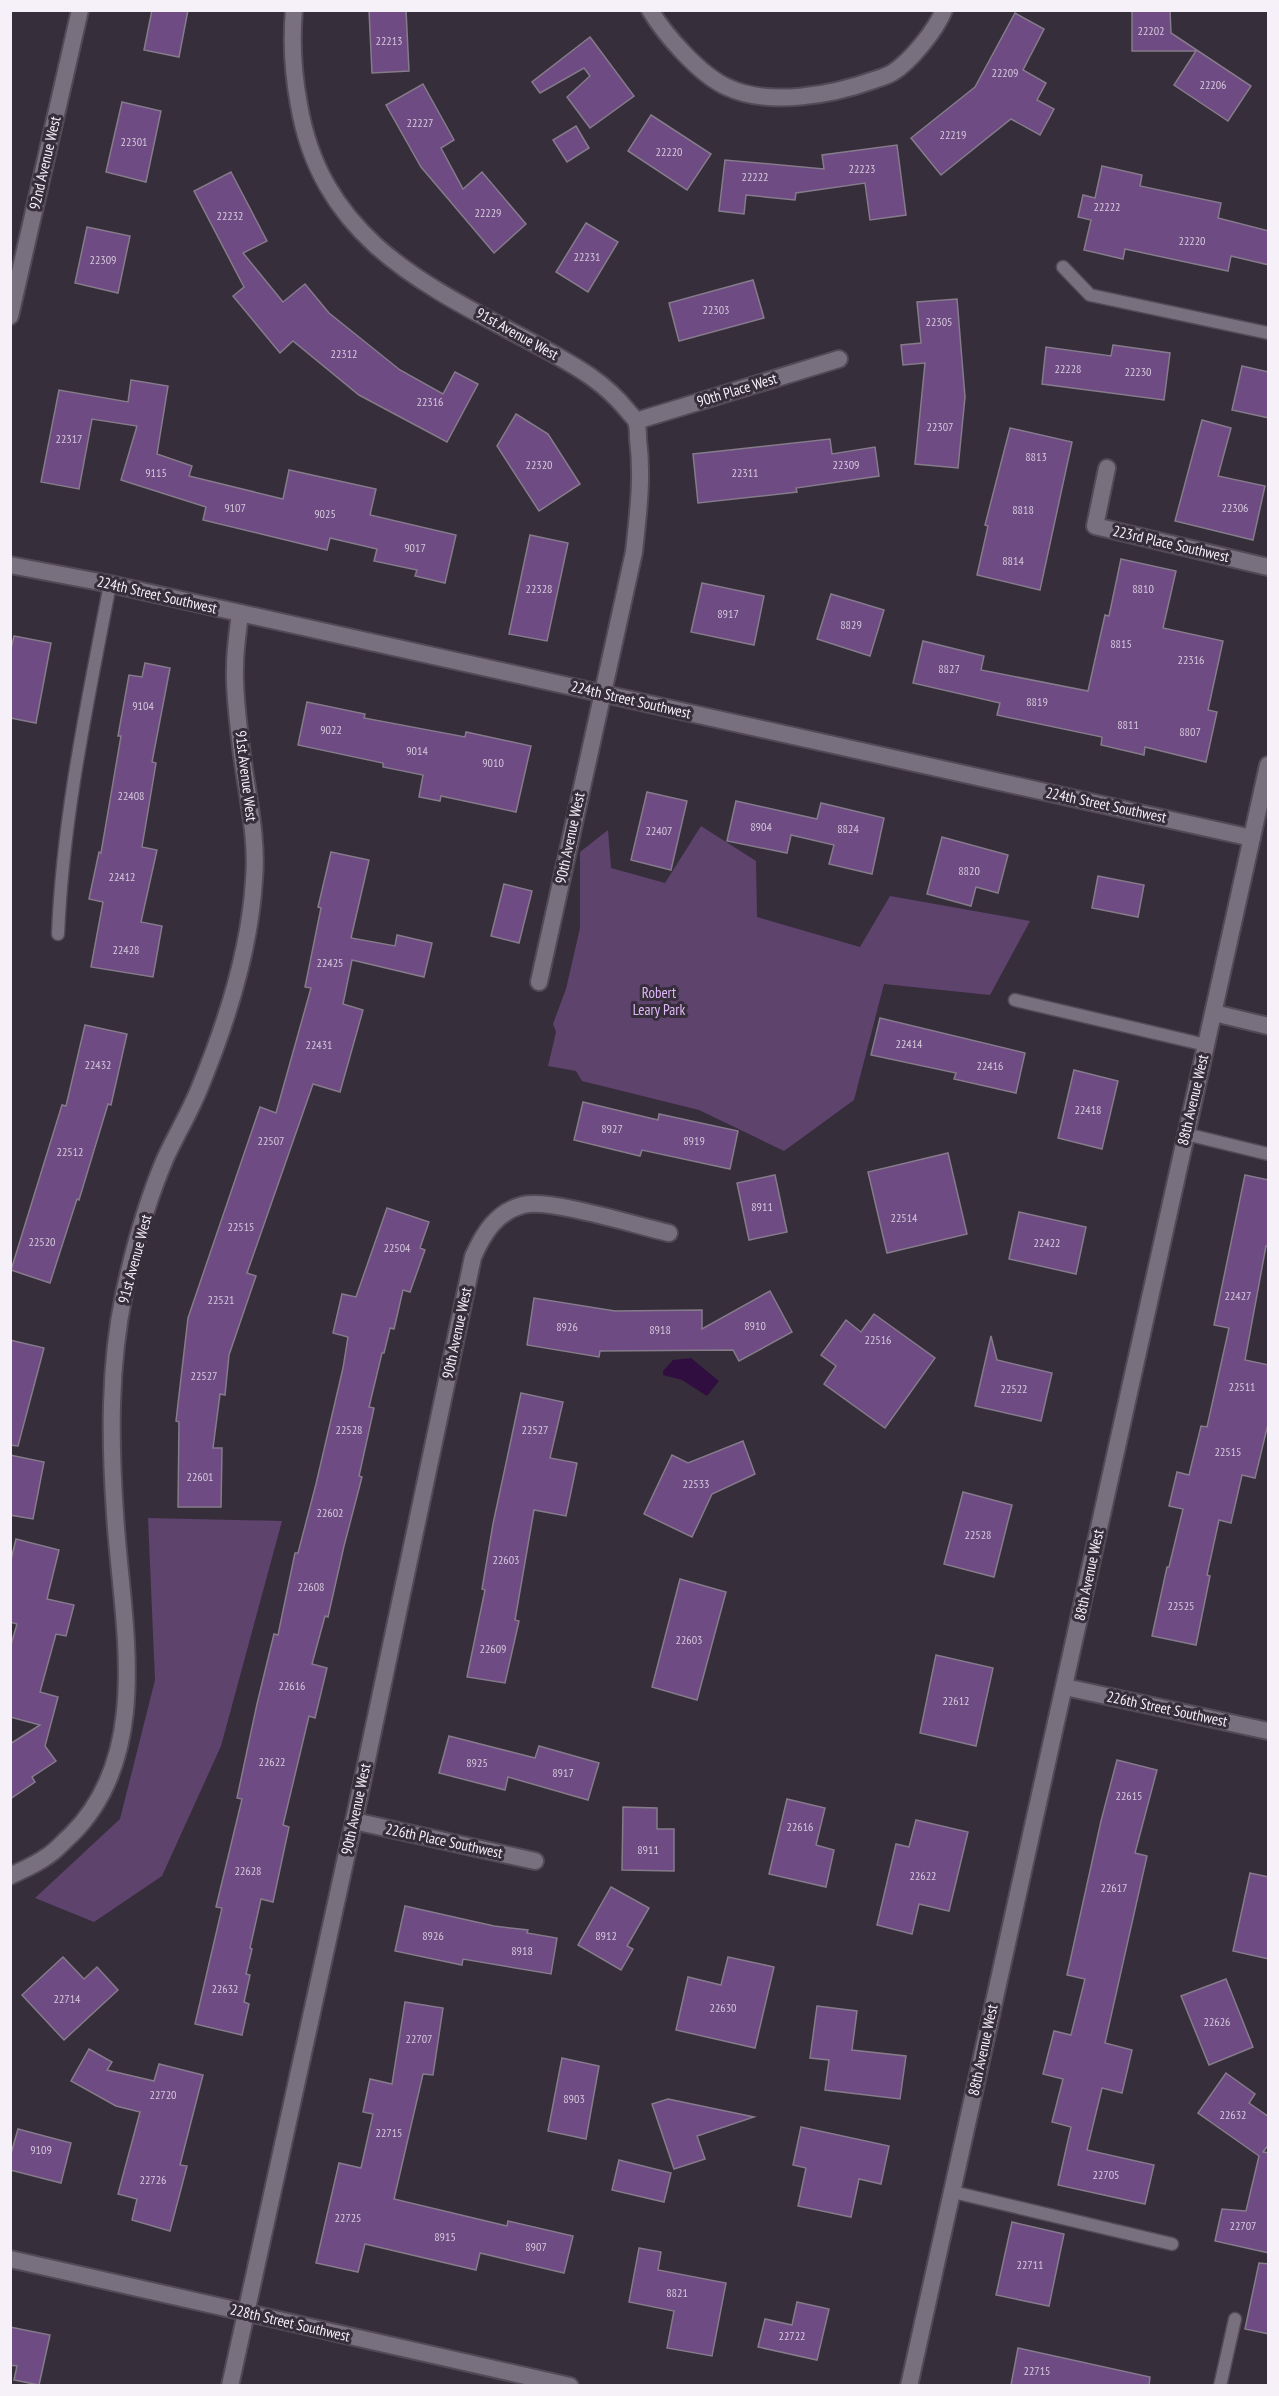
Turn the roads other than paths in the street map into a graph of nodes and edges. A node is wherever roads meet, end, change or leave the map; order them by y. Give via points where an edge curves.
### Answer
1 (80, 10) edge
2 (294, 10) edge
3 (650, 10) edge
4 (944, 12) edge
5 (1063, 267) dead end
6 (10, 316) edge
7 (1269, 333) edge
8 (839, 359) dead end
9 (636, 421) junction
10 (1107, 468) dead end
11 (10, 566) edge
12 (1269, 567) edge
13 (110, 584) junction
14 (240, 613) junction
15 (602, 693) junction
16 (1269, 765) edge
17 (1252, 838) junction
18 (58, 934) dead end
19 (539, 982) dead end
20 (1015, 1000) dead end
21 (1214, 1013) junction
22 (1269, 1026) edge
23 (1206, 1046) junction
24 (1186, 1134) junction
25 (1269, 1154) edge
26 (669, 1233) dead end
27 (1065, 1686) junction
28 (1269, 1731) edge
29 (354, 1821) junction
30 (535, 1861) dead end
31 (10, 1876) edge
32 (953, 2192) junction
33 (1172, 2244) dead end
34 (10, 2259) edge
35 (246, 2313) junction
36 (1235, 2319) dead end
37 (230, 2385) edge
38 (570, 2385) edge
39 (909, 2385) edge
40 (1220, 2385) edge

1 - 6 street, 92nd Avenue West
2 - 9 street, 91st Avenue West via 295,83 303,130 316,166 356,228 411,273 611,391
3 - 4 street via 698,69 727,87 760,97 811,96 856,87 891,74 917,50
5 - 7 lane via 1090,295
8 - 9 street, 90th Place West
9 - 15 street via 641,469 634,552
10 - 12 street, 223rd Place Southwest via 1095,526
11 - 13 street, 224th Street Southwest
13 - 14 street, 224th Street Southwest
13 - 18 lane via 78,745 60,882
14 - 15 street, 224th Street Southwest
14 - 31 street, 91st Avenue West via 235,668 254,839 255,880 249,921 229,1008 199,1089 164,1162 137,1242 116,1348 110,1421 127,1656 123,1728 104,1788 86,1820 48,1857
15 - 17 street, 224th Street Southwest
15 - 19 street, 90th Avenue West
16 - 17 street, 88th Avenue West
17 - 21 street, 88th Avenue West
20 - 23 lane
21 - 22 street
21 - 23 street, 88th Avenue West
23 - 24 street, 88th Avenue West
24 - 25 lane
24 - 27 street, 88th Avenue West
26 - 29 street, 90th Avenue West via 535,1203 512,1209 483,1233 473,1257
27 - 28 street, 226th Street Southwest
27 - 32 street, 88th Avenue West
29 - 30 street, 226th Place Southwest
29 - 35 street, 90th Avenue West
32 - 33 lane
32 - 39 street, 88th Avenue West
34 - 35 street, 228th Street Southwest
35 - 37 street, 90th Avenue West
35 - 38 street, 228th Street Southwest
36 - 40 lane

